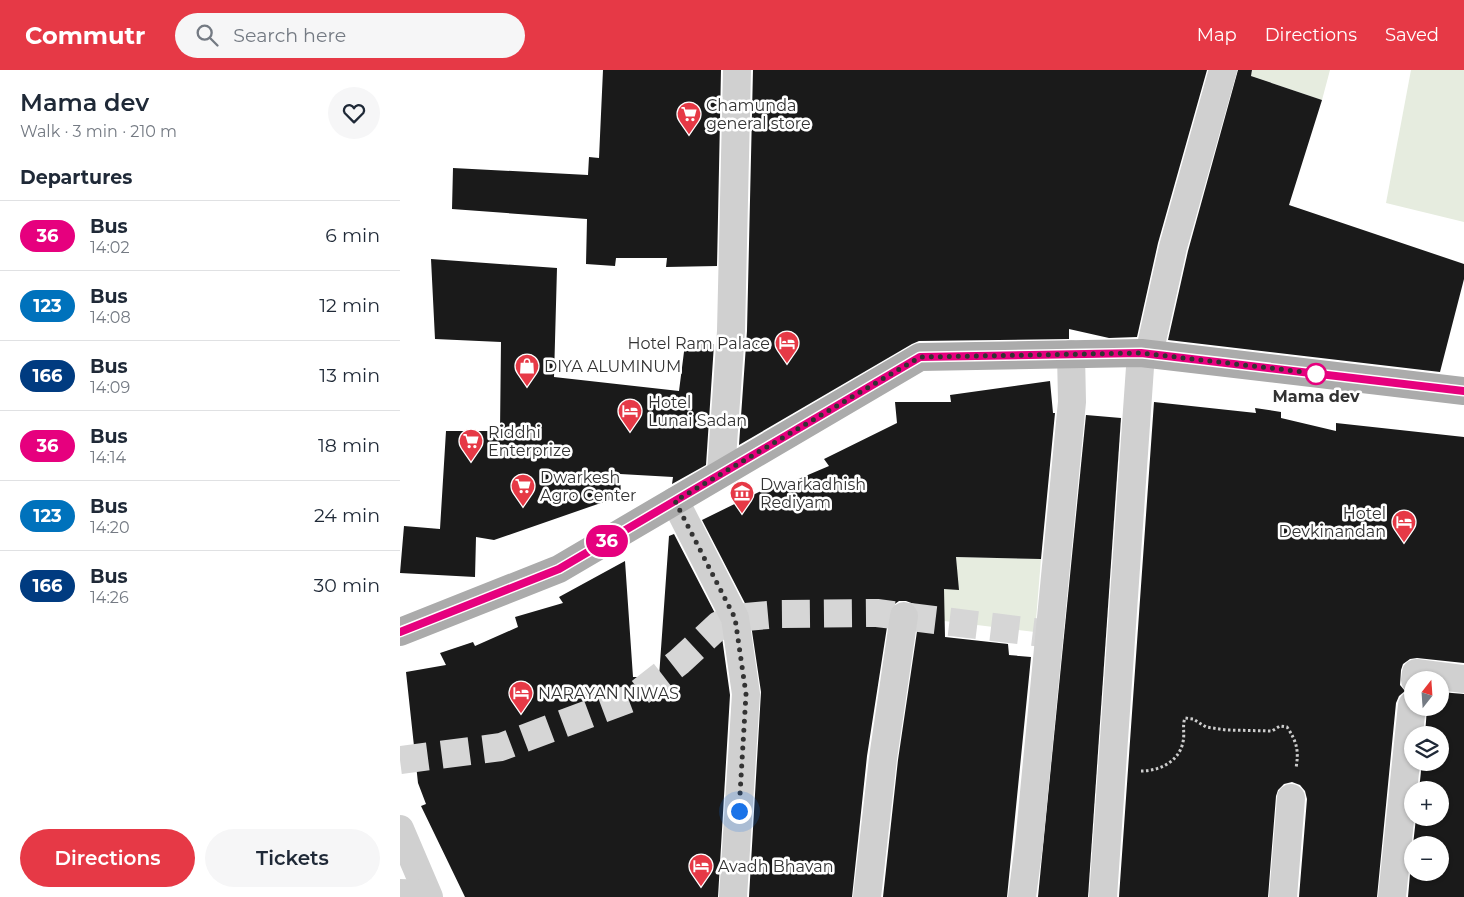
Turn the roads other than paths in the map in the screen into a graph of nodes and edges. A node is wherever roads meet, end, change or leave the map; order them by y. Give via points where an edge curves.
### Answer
1 (737, 70) edge
2 (1223, 70) edge
3 (1145, 353) junction
4 (1071, 354) junction
5 (1464, 391) edge
6 (721, 472) junction
7 (675, 501) junction
8 (904, 616) dead end
9 (400, 632) edge
10 (1449, 677) edge
11 (1464, 679) edge
12 (1411, 716) edge
13 (1291, 798) road end
14 (400, 828) edge
15 (400, 893) edge
16 (428, 895) edge
17 (733, 897) edge
18 (867, 897) edge
19 (1022, 897) edge
20 (1103, 897) edge
21 (1283, 897) edge
22 (1392, 897) edge

1 - 6 street via 731,331
2 - 3 street
3 - 4 main road
3 - 5 main road
3 - 20 street
4 - 6 main road via 920,357
4 - 19 street via 1072,402
6 - 7 main road
7 - 9 main road via 559,569
7 - 17 street via 735,618 746,694
8 - 18 street
10 - 11 street
12 - 22 street
13 - 21 street
14 - 16 street
15 - 16 street

